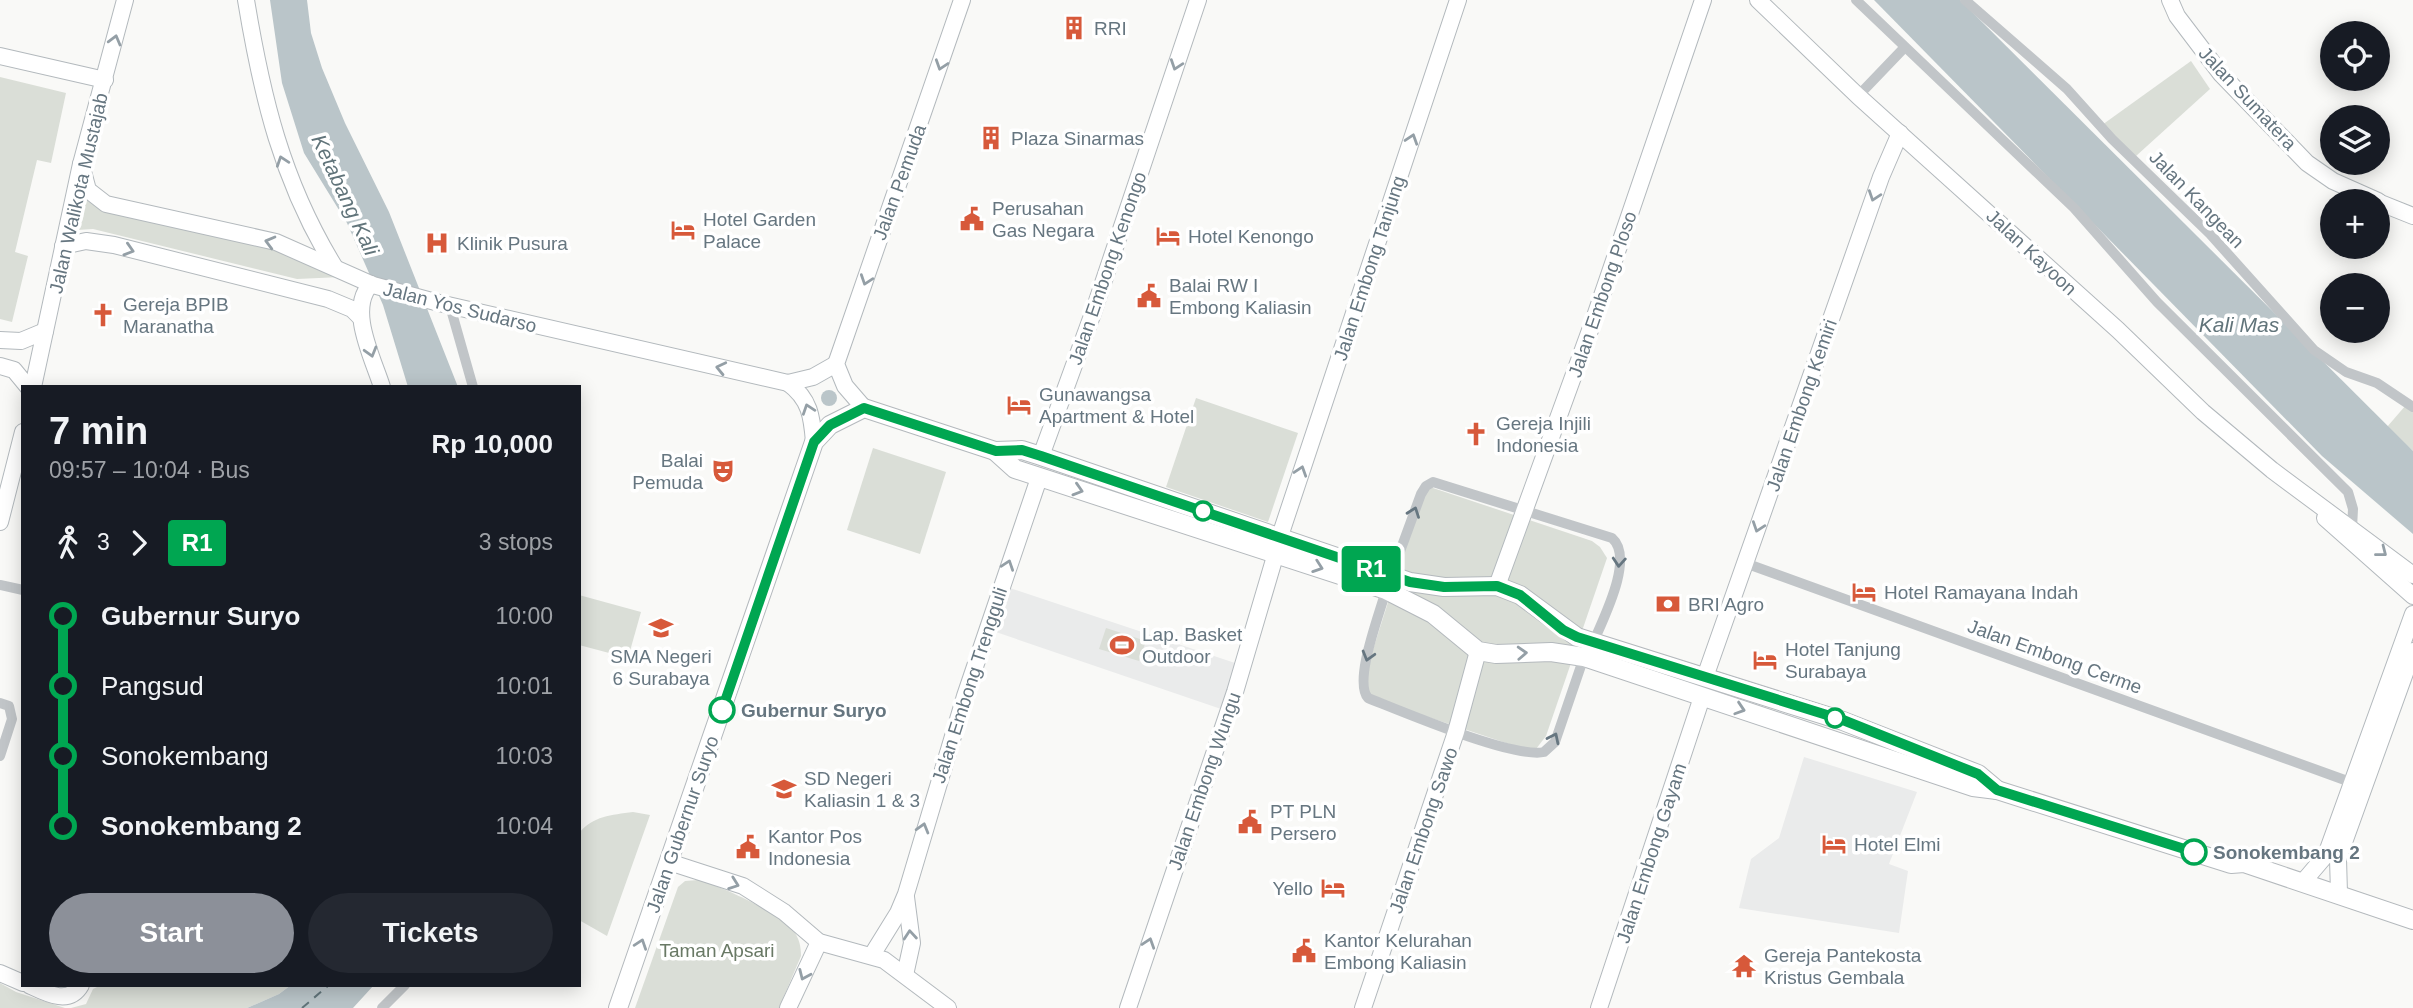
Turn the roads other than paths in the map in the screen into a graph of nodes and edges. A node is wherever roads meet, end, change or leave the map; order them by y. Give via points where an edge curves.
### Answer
1 (125, 0) edge
2 (246, 0) edge
3 (962, 0) edge
4 (1198, 0) edge
5 (1458, 0) edge
6 (1703, 0) edge
7 (1758, 0) edge
8 (1856, 0) edge
9 (1965, 0) edge
10 (2170, 0) edge
11 (1904, 48) junction
12 (0, 56) edge
13 (105, 80) junction
14 (1858, 96) junction
15 (1900, 134) junction
16 (81, 164) junction
17 (2351, 189) edge
18 (2390, 206) edge
19 (2413, 216) edge
20 (63, 246) junction
21 (334, 266) junction
22 (372, 285) junction
23 (444, 304) junction
24 (361, 318) junction
25 (45, 331) junction
26 (4, 341) edge
27 (836, 364) junction
28 (1, 366) edge
29 (788, 383) junction
30 (26, 385) edge
31 (33, 385) edge
32 (381, 385) edge
33 (472, 385) edge
34 (2413, 407) edge
35 (864, 408) junction
36 (21, 440) edge
37 (814, 442) junction
38 (996, 451) junction
39 (1041, 456) junction
40 (1039, 478) junction
41 (2311, 499) junction
42 (1525, 511) junction
43 (0, 522) edge
44 (2351, 528) junction
45 (1278, 544) junction
46 (1745, 563) junction
47 (2413, 575) edge
48 (1389, 583) junction
49 (0, 585) edge
50 (1497, 586) junction
51 (21, 590) edge
52 (2413, 596) edge
53 (2413, 614) edge
54 (1588, 650) junction
55 (1478, 651) junction
56 (2413, 651) edge
57 (1705, 677) junction
58 (1702, 697) junction
59 (0, 703) edge
60 (1456, 732) junction
61 (0, 756) edge
62 (2353, 783) junction
63 (1997, 790) junction
64 (669, 862) junction
65 (2231, 864) junction
66 (2303, 882) junction
67 (2339, 893) junction
68 (906, 894) junction
69 (2413, 920) edge
70 (2413, 929) edge
71 (819, 942) junction
72 (872, 956) junction
73 (0, 973) edge
74 (905, 975) junction
75 (21, 981) edge
76 (35, 987) edge
77 (80, 987) edge
78 (403, 987) edge
79 (382, 1008) edge
80 (618, 1008) edge
81 (788, 1008) edge
82 (948, 1008) edge
83 (1128, 1008) edge
84 (1363, 1008) edge
85 (1599, 1008) edge

13 -> 1 street, Jalan Walikota Mustajab
21 -> 2 street via 291,185 278,150
3 -> 27 street, Jalan Pemuda
4 -> 39 street, Jalan Embong Kenongo
45 -> 5 street, Jalan Embong Tanjung
6 - 42 street, Jalan Embong Ploso
7 - 14 street, Jalan Kayoon
8 - 11 street
9 - 34 street, Jalan Kangean via 2067,89 2210,234 2314,350
10 - 17 street, Jalan Sumatera via 2221,74 2307,163
11 - 14 street
11 - 44 street via 2074,208 2157,302 2348,492 2353,509
12 - 13 street
13 - 16 street, Jalan Walikota Mustajab
14 - 15 street, Jalan Kayoon
15 - 41 street, Jalan Kayoon via 2203,412
15 -> 46 street, Jalan Embong Kemiri
16 - 20 street, Jalan Walikota Mustajab
21 -> 16 street, Jalan Yos Sudarso via 276,242 106,204 88,190
18 - 19 street, Jalan Sumatera
20 -> 24 street, Jalan Yos Sudarso via 86,241 114,245 328,299
20 - 25 street, Jalan Walikota Mustajab
21 - 22 street, Jalan Yos Sudarso
22 - 23 street, Jalan Yos Sudarso
22 - 24 street via 361,297
29 -> 23 street, Jalan Yos Sudarso
23 - 33 street
24 -> 32 street
25 - 26 street via 21,341
25 - 31 street, Jalan Walikota Mustajab
26 - 28 street via 10,354
27 - 29 street via 813,377
27 - 35 street via 845,386
28 - 30 street via 14,370
37 -> 29 street, Jalan Gubernur Suryo via 808,403
35 - 37 main road via 830,425
35 - 38 main road
36 - 43 street
37 - 64 main road, Jalan Gubernur Suryo
38 - 39 main road via 1022,450
38 - 40 main road via 1015,470
39 - 45 main road
40 -> 45 main road
68 -> 40 street, Jalan Embong Trengguli via 957,722
41 - 44 street, Jalan Kayoon
41 - 52 street, Jalan Kayoon via 2348,541
48 -> 42 street via 1426,486 1443,483
42 - 50 street, Jalan Embong Ploso
42 -> 54 street via 1619,544 1619,575
44 -> 47 street, Jalan Kayoon
45 -> 48 main road
83 -> 45 street, Jalan Embong Wungu via 1235,692
46 - 57 street, Jalan Embong Kemiri
46 - 62 street, Jalan Embong Cerme
48 - 50 main road
48 - 55 main road
48 -> 60 street via 1362,676 1363,692 1368,698
49 - 51 street
50 - 54 main road via 1520,595
53 - 62 street
55 -> 54 main road
54 - 57 main road
54 - 58 main road
60 -> 54 street via 1527,753 1550,748
55 - 60 street, Jalan Embong Sawo
56 - 67 street via 2339,859
57 - 63 main road via 1868,730 1978,774
58 -> 63 main road via 1973,787
58 - 85 street, Jalan Embong Gayam
59 - 61 street via 9,706 12,719
60 - 84 street, Jalan Embong Sawo
62 - 66 street via 2326,855
63 - 65 main road
64 -> 71 street via 743,886
80 -> 64 main road, Jalan Gubernur Suryo
65 - 66 main road via 2244,863
65 - 70 main road via 2241,874
66 - 67 main road
67 - 69 main road
68 - 72 street, Jalan Embong Trengguli
74 -> 68 street, Jalan Embong Trengguli via 912,943
71 - 72 street
71 -> 81 street
72 - 74 street
73 - 75 street
74 - 82 street
76 - 77 street via 63,997
78 - 79 street

